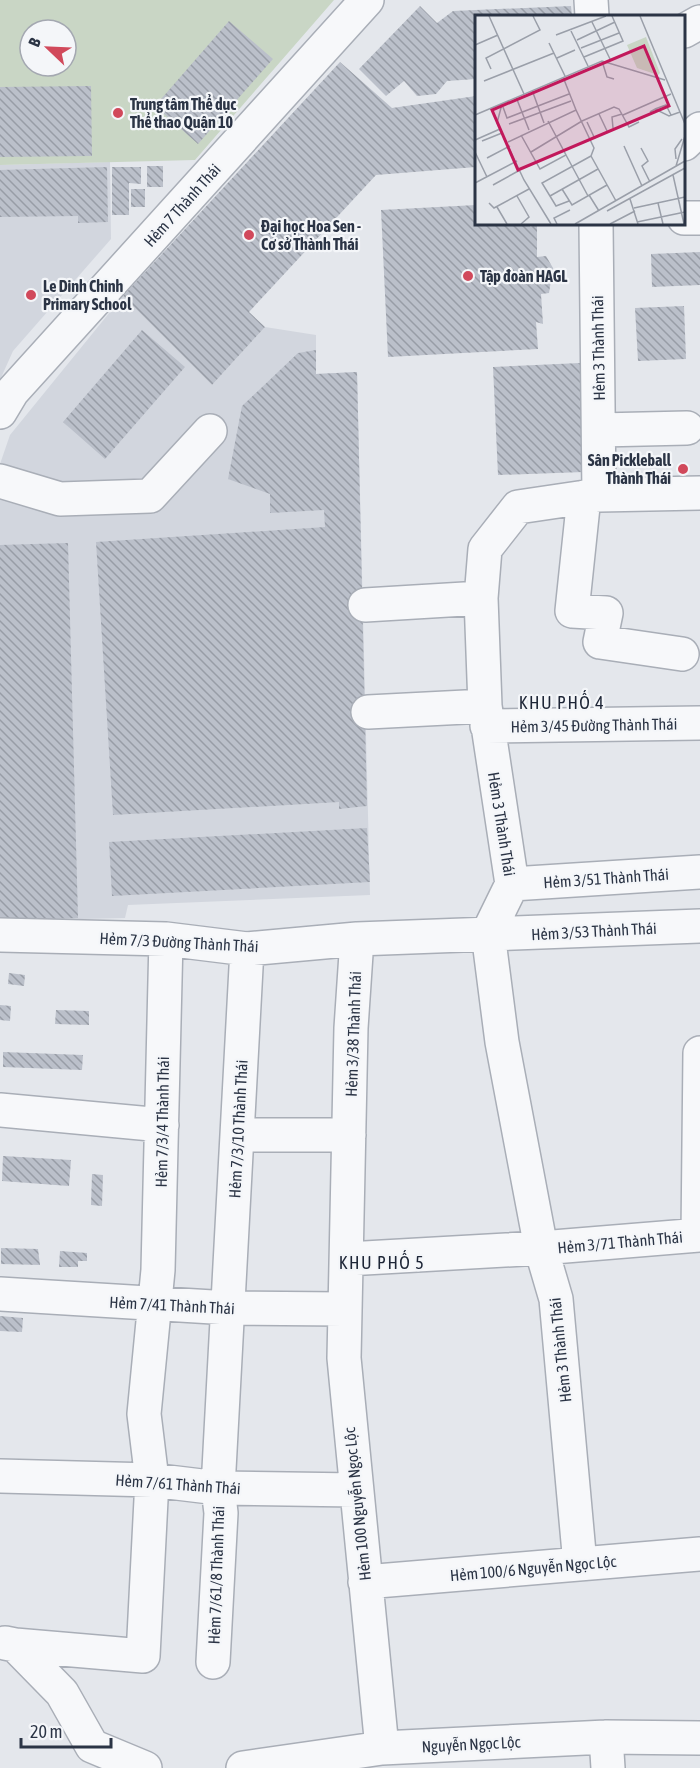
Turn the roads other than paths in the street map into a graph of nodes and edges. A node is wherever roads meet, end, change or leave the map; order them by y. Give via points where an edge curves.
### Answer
1 (367, 0) edge
2 (591, 0) edge
3 (592, 15) edge
4 (700, 22) edge
5 (685, 30) edge
6 (700, 129) edge
7 (685, 143) edge
8 (596, 225) edge
9 (4, 399) edge
10 (687, 428) dead end
11 (600, 430) junction
12 (210, 432) dead end
13 (0, 481) edge
14 (700, 493) edge
15 (591, 496) junction
16 (481, 597) junction
17 (365, 605) dead end
18 (682, 654) dead end
19 (368, 712) dead end
20 (486, 716) junction
21 (700, 723) edge
22 (700, 872) edge
23 (512, 884) junction
24 (700, 926) edge
25 (488, 933) junction
26 (0, 935) edge
27 (166, 939) junction
28 (357, 939) junction
29 (247, 949) junction
30 (700, 1053) edge
31 (0, 1110) edge
32 (162, 1125) junction
33 (238, 1135) junction
34 (349, 1135) junction
35 (699, 1235) edge
36 (541, 1248) junction
37 (346, 1259) junction
38 (0, 1294) edge
39 (154, 1305) junction
40 (229, 1308) junction
41 (343, 1308) junction
42 (0, 1476) edge
43 (152, 1480) junction
44 (218, 1488) junction
45 (356, 1490) junction
46 (700, 1554) edge
47 (580, 1564) junction
48 (365, 1582) junction
49 (8, 1644) edge
50 (213, 1662) dead end
51 (700, 1738) edge
52 (382, 1748) junction
53 (607, 1752) edge
54 (432, 1757) edge
55 (145, 1768) edge
56 (259, 1768) edge

1 - 9 street, Hẻm 7 Thành Thái
2 - 3 street
4 - 5 street
6 - 7 street
8 - 11 street, Hẻm 3 Thành Thái
10 - 11 street
11 - 15 street, Hẻm 3 Thành Thái
12 - 13 street via 150,496 60,499
14 - 15 street
15 - 16 street, Hẻm 3 Thành Thái via 519,507 485,549
15 - 18 street via 572,611 606,613 600,642
16 - 17 street
16 - 20 street, Hẻm 3 Thành Thái
19 - 20 street, Hẻm 3/45 Đường Thành Thái
20 - 21 street, Hẻm 3/45 Đường Thành Thái
20 - 23 street, Hẻm 3 Thành Thái
22 - 23 street, Hẻm 3/51 Thành Thái
23 - 25 street, Hẻm 3 Thành Thái
24 - 25 street, Hẻm 3/53 Thành Thái
25 - 28 street
25 - 36 street, Hẻm 3 Thành Thái via 502,1042
26 - 27 street, Hẻm 7/3 Đường Thành Thái
27 - 29 street, Hẻm 7/3 Đường Thành Thái
27 - 32 street, Hẻm 7/3/4 Thành Thái
28 - 29 street, Hẻm 7/3 Đường Thành Thái
28 - 34 street, Hẻm 3/38 Thành Thái
29 - 33 street, Hẻm 7/3/10 Thành Thái
30 - 35 street
31 - 32 street
32 - 39 street, Hẻm 7/3/4 Thành Thái
33 - 34 street
33 - 40 street, Hẻm 7/3/10 Thành Thái
34 - 37 street, Hẻm 3/38 Thành Thái
35 - 36 street, Hẻm 3/71 Thành Thái
36 - 37 street, Hẻm 3/71 Thành Thái
36 - 47 street, Hẻm 3 Thành Thái via 556,1299
37 - 41 street, Hẻm 100 Nguyễn Ngọc Lộc
38 - 39 street, Hẻm 7/41 Thành Thái
39 - 40 street, Hẻm 7/41 Thành Thái
39 - 43 street, Hẻm 7/3/4 Thành Thái via 144,1414
40 - 41 street, Hẻm 7/41 Thành Thái
40 - 44 street, Hẻm 7/3/10 Thành Thái
41 - 45 street, Hẻm 100 Nguyễn Ngọc Lộc
42 - 43 street, Hẻm 7/61 Thành Thái
43 - 44 street, Hẻm 7/61 Thành Thái
43 - 49 street, Hẻm 7/3/4 Thành Thái via 142,1656
44 - 45 street, Hẻm 7/61 Thành Thái
44 - 50 street, Hẻm 7/61/8 Thành Thái via 221,1513
45 - 48 street, Hẻm 100 Nguyễn Ngọc Lộc
46 - 47 street, Hẻm 100/6 Nguyễn Ngọc Lộc
47 - 48 street, Hẻm 100/6 Nguyễn Ngọc Lộc
48 - 52 street, Hẻm 100 Nguyễn Ngọc Lộc
49 - 55 street via 62,1693 92,1746
51 - 53 street, Nguyễn Ngọc Lộc
52 - 54 street, Nguyễn Ngọc Lộc
52 - 56 street, Nguyễn Ngọc Lộc
53 - 54 street, Nguyễn Ngọc Lộc

